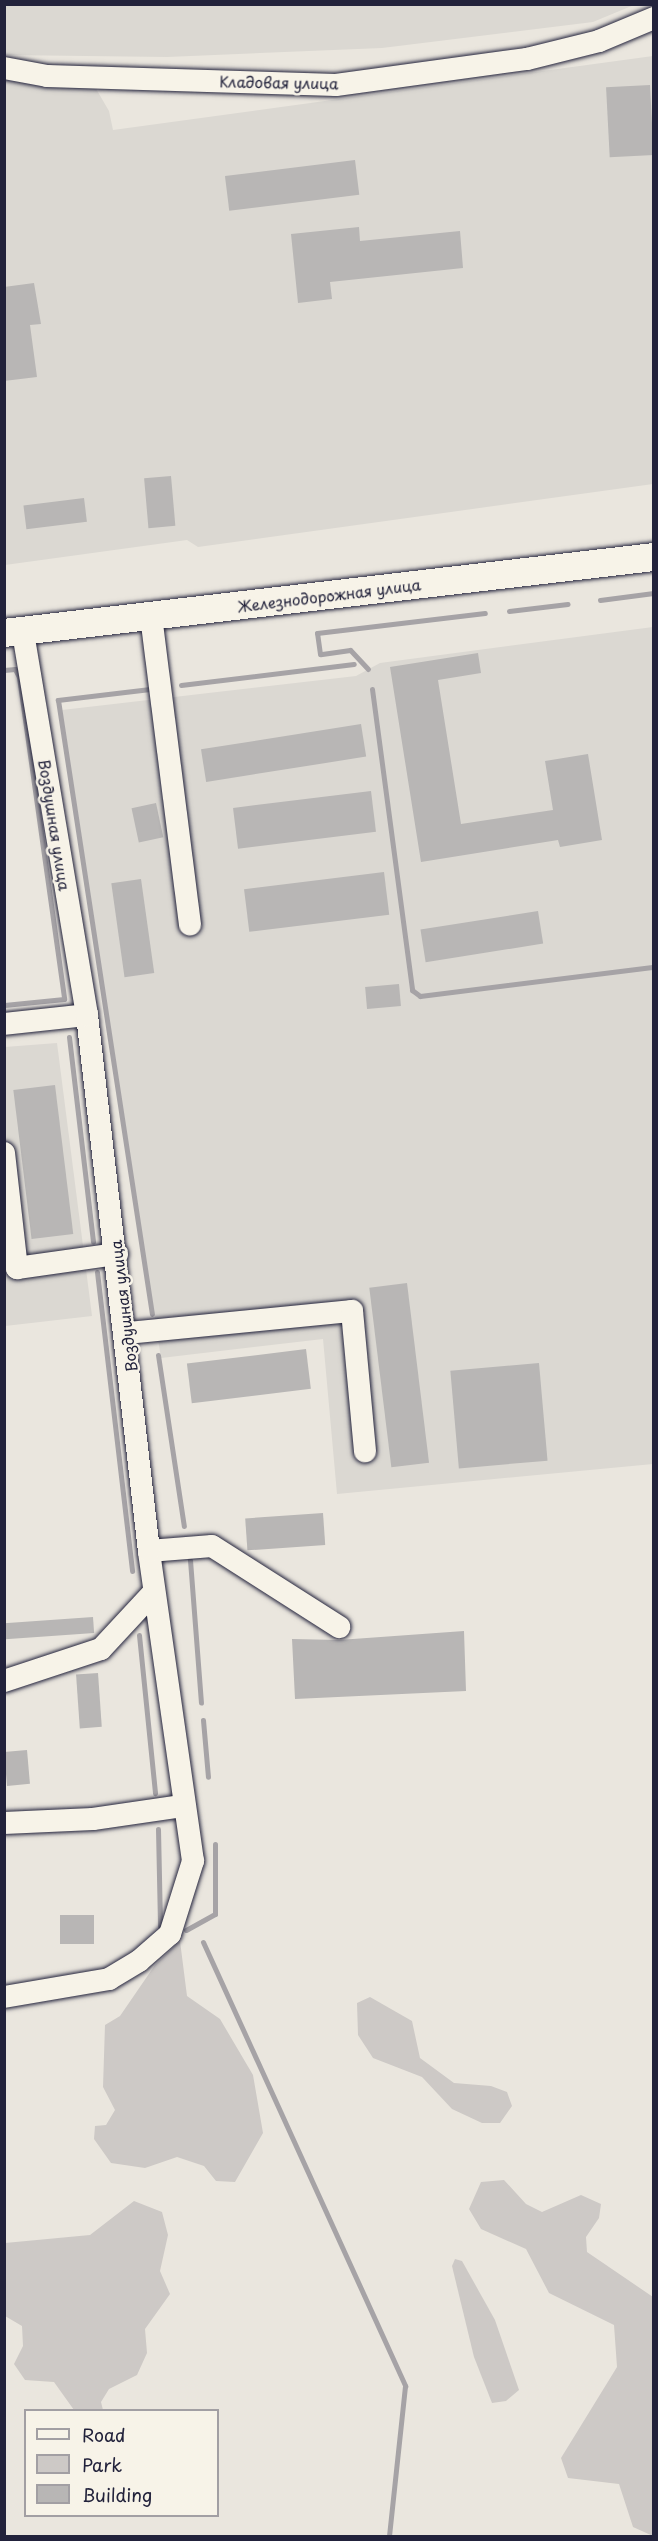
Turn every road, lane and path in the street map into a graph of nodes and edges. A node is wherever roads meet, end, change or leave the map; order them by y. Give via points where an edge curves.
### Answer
1 (654, 18) edge
2 (4, 68) edge
3 (654, 557) edge
4 (151, 616) junction
5 (14, 632) edge
6 (190, 925) dead end
7 (87, 1015) junction
8 (4, 1024) edge
9 (4, 1153) edge
10 (117, 1254) junction
11 (127, 1333) junction
12 (366, 1450) dead end
13 (149, 1551) junction
14 (154, 1592) junction
15 (339, 1627) dead end
16 (4, 1681) edge
17 (182, 1806) junction
18 (4, 1822) edge
19 (4, 1997) edge

1 - 2 street, Кладовая улица via 599,41 528,59 336,85 47,76
3 - 4 main road, Железнодорожная улица
4 - 5 main road, Железнодорожная улица
4 - 6 street
5 - 7 street, Воздушная улица
7 - 8 street
7 - 10 street, Воздушная улица
9 - 10 street via 17,1268
10 - 11 street, Воздушная улица
11 - 12 street via 352,1311
11 - 13 street, Воздушная улица
13 - 14 street, Воздушная улица
13 - 15 street via 212,1546
14 - 16 street via 101,1649
14 - 17 street, Воздушная улица
17 - 18 street via 93,1819
17 - 19 street, Воздушная улица via 193,1861 170,1934 140,1961 109,1979

